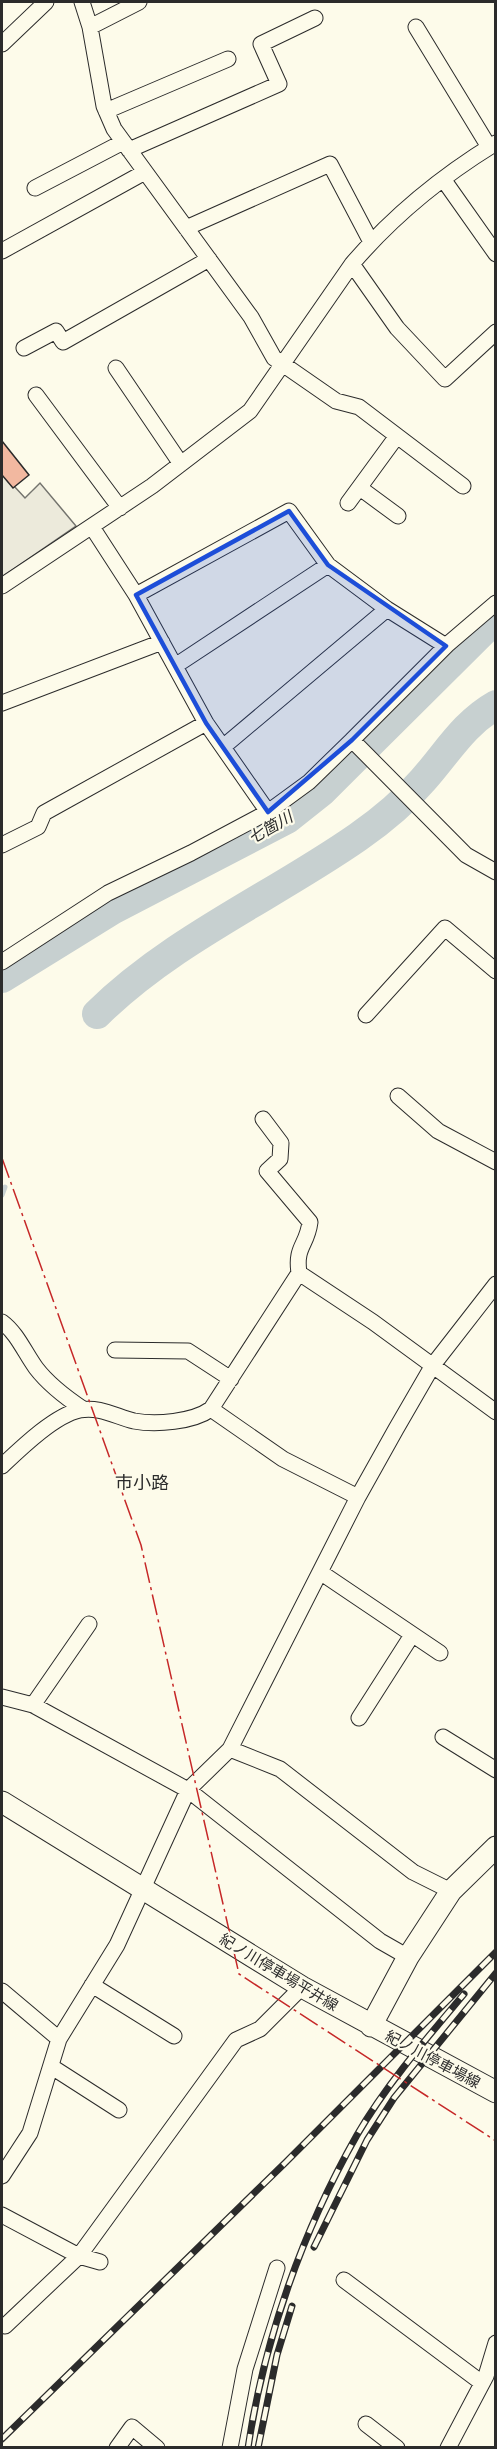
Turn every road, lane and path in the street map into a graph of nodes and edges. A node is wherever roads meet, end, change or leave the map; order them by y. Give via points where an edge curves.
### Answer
1 (46, 2) edge
2 (82, 2) edge
3 (139, 2) edge
4 (315, 18) dead end
5 (90, 27) junction
6 (416, 27) dead end
7 (2, 44) edge
8 (228, 59) dead end
9 (106, 111) junction
10 (492, 145) edge
11 (126, 146) junction
12 (145, 172) junction
13 (443, 179) junction
14 (35, 188) dead end
15 (186, 228) junction
16 (371, 242) junction
17 (2, 251) edge
18 (495, 254) edge
19 (209, 259) junction
20 (352, 264) junction
21 (495, 332) edge
22 (24, 348) dead end
23 (283, 363) junction
24 (116, 368) dead end
25 (36, 395) dead end
26 (397, 436) junction
27 (181, 464) junction
28 (463, 486) dead end
29 (360, 488) junction
30 (348, 503) dead end
31 (120, 508) junction
32 (398, 516) dead end
33 (92, 527) junction
34 (328, 565) junction
35 (2, 586) edge
36 (136, 595) junction
37 (495, 603) edge
38 (387, 609) junction
39 (162, 642) junction
40 (446, 646) junction
41 (175, 666) junction
42 (2, 703) edge
43 (206, 723) junction
44 (354, 742) junction
45 (223, 747) junction
46 (268, 812) junction
47 (2, 845) edge
48 (495, 872) edge
49 (2, 962) edge
50 (495, 971) edge
51 (366, 1015) dead end
52 (398, 1096) dead end
53 (263, 1119) dead end
54 (495, 1162) edge
55 (299, 1273) junction
56 (495, 1284) edge
57 (2, 1322) edge
58 (115, 1350) dead end
59 (433, 1365) junction
60 (231, 1379) junction
61 (83, 1409) junction
62 (211, 1409) junction
63 (495, 1412) edge
64 (2, 1466) edge
65 (358, 1497) junction
66 (320, 1572) junction
67 (89, 1624) dead end
68 (412, 1635) junction
69 (440, 1653) dead end
70 (2, 1697) edge
71 (33, 1705) junction
72 (359, 1718) dead end
73 (443, 1737) dead end
74 (230, 1749) junction
75 (495, 1770) edge
76 (188, 1790) junction
77 (2, 1802) edge
78 (495, 1847) edge
79 (143, 1888) junction
80 (451, 1891) junction
81 (408, 1957) junction
82 (92, 1985) junction
83 (302, 1987) junction
84 (2, 1991) edge
85 (370, 2026) junction
86 (174, 2036) dead end
87 (59, 2039) junction
88 (52, 2067) junction
89 (495, 2092) edge
90 (119, 2109) dead end
91 (2, 2176) edge
92 (2, 2215) edge
93 (79, 2256) junction
94 (100, 2262) dead end
95 (277, 2268) dead end
96 (345, 2280) dead end
97 (5, 2326) dead end
98 (495, 2343) edge
99 (488, 2381) edge
100 (366, 2424) dead end
101 (117, 2448) edge
102 (157, 2448) edge
103 (230, 2448) edge
104 (397, 2448) edge
105 (448, 2448) edge

1 - 7 street
2 - 5 street
3 - 5 street
4 - 11 street via 261,44 279,84
5 - 9 street
6 - 10 street
8 - 9 street
9 - 11 street
10 - 13 street
11 - 12 street
11 - 14 street
12 - 15 street
12 - 17 street
13 - 16 street
13 - 18 street
15 - 16 street via 330,164
15 - 19 street
16 - 20 street
19 - 22 street via 63,342 56,331
19 - 23 street via 251,317 274,358
20 - 21 street via 397,328 445,379
20 - 23 street
23 - 26 street via 336,401 359,407
23 - 27 street via 250,411
24 - 27 street
25 - 31 street
26 - 28 street
26 - 29 street
27 - 31 street
29 - 30 street
29 - 32 street
31 - 33 street
33 - 35 street
33 - 36 street
34 - 36 street via 289,511
34 - 38 street
34 - 41 street
36 - 39 street
37 - 40 street
38 - 40 street
38 - 45 street
39 - 41 street
39 - 42 street
40 - 44 street
41 - 43 street
43 - 45 street
43 - 47 street via 44,813 38,827
44 - 46 street
44 - 48 street via 466,855
45 - 46 street
46 - 49 street via 108,893
50 - 51 street via 445,928
52 - 54 street via 438,1131
53 - 55 street via 281,1143 280,1159 267,1171 310,1222 297,1257
55 - 59 street
55 - 60 street
56 - 59 street
57 - 61 street via 59,1394
58 - 60 street via 188,1351
59 - 63 street
59 - 65 street
60 - 62 street
61 - 62 street via 136,1421 168,1421 202,1415
61 - 64 street via 70,1413 23,1446
62 - 65 street via 283,1459
65 - 66 street
66 - 68 street
66 - 74 street
67 - 71 street
68 - 69 street
68 - 72 street
70 - 71 street
71 - 76 street
73 - 75 street
74 - 76 street
74 - 80 street via 280,1769 414,1872
76 - 79 street
76 - 81 street via 380,1941
77 - 79 main road, 紀ノ川停車場平井線
78 - 80 main road
79 - 82 street via 117,1945
79 - 83 main road, 紀ノ川停車場平井線
80 - 81 main road
81 - 85 main road
82 - 86 street
82 - 87 street
83 - 85 main road, 紀ノ川停車場平井線
83 - 93 street via 260,2029 236,2040
84 - 87 street
85 - 89 main road, 紀ノ川停車場線
87 - 88 street
88 - 90 street
88 - 91 street via 30,2133
92 - 93 street
93 - 94 street
93 - 97 street
95 - 103 street via 245,2369
96 - 99 street
98 - 99 street
99 - 105 street
100 - 104 street
101 - 102 street via 132,2427

